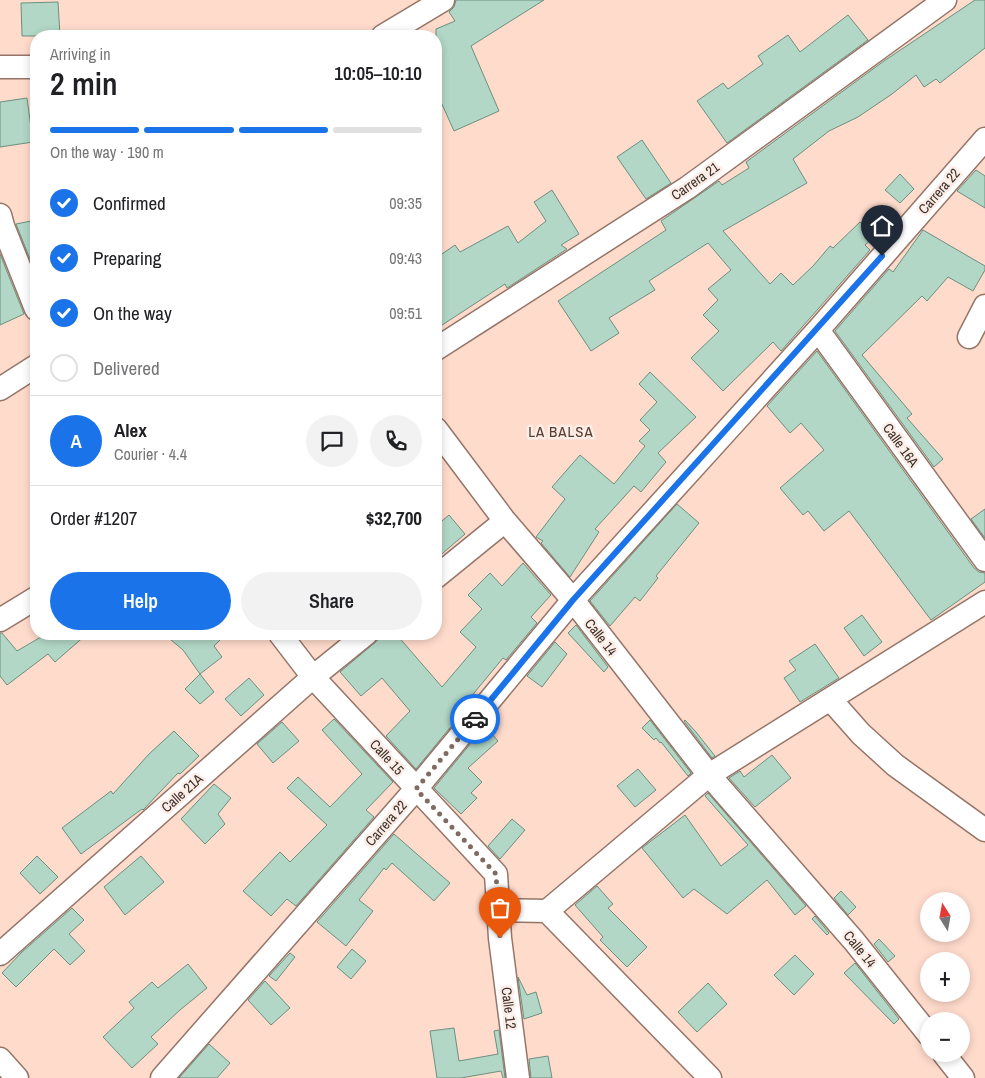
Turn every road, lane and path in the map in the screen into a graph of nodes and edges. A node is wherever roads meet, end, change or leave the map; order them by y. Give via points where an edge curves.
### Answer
1 (443, 0) edge
2 (945, 0) edge
3 (393, 30) edge
4 (0, 67) edge
5 (30, 67) edge
6 (985, 139) edge
7 (0, 215) edge
8 (30, 294) edge
9 (985, 306) edge
10 (818, 330) junction
11 (968, 337) dead end
12 (442, 345) edge
13 (30, 370) edge
14 (0, 390) edge
15 (442, 437) edge
16 (505, 521) junction
17 (985, 560) edge
18 (442, 572) edge
19 (573, 600) junction
20 (30, 602) edge
21 (985, 602) edge
22 (0, 620) edge
23 (285, 640) edge
24 (359, 640) edge
25 (313, 677) junction
26 (830, 699) junction
27 (709, 775) junction
28 (416, 789) junction
29 (985, 830) edge
30 (500, 910) junction
31 (547, 911) junction
32 (500, 938) joint
33 (0, 954) edge
34 (920, 1024) edge
35 (0, 1059) edge
36 (950, 1062) edge
37 (17, 1078) edge
38 (162, 1078) edge
39 (518, 1078) edge
40 (710, 1078) edge
41 (963, 1078) edge

1 - 3 street
2 - 12 street, Carrera 21 via 687,188
4 - 5 street
6 - 10 street, Carrera 22
7 - 8 street
9 - 11 street
10 - 17 street, Calle 16A
10 - 19 street, Carrera 22
13 - 14 street
15 - 16 street, Calle 14
16 - 18 street
16 - 19 street, Calle 14
19 - 27 street, Calle 14
19 - 28 street, Carrera 22
20 - 22 street
21 - 26 street
23 - 25 street, Calle 15
24 - 25 street, Calle 21A
25 - 28 street, Calle 15
25 - 33 street, Calle 21A
26 - 27 street
26 - 29 street via 895,765
27 - 31 street
27 - 34 street, Calle 14 via 854,941
28 - 30 street, Calle 15 via 496,874
28 - 38 street, Carrera 22
30 - 31 street
30 - 32 street, Calle 15
31 - 40 street
32 - 39 street, Calle 12
35 - 37 street
36 - 41 street

